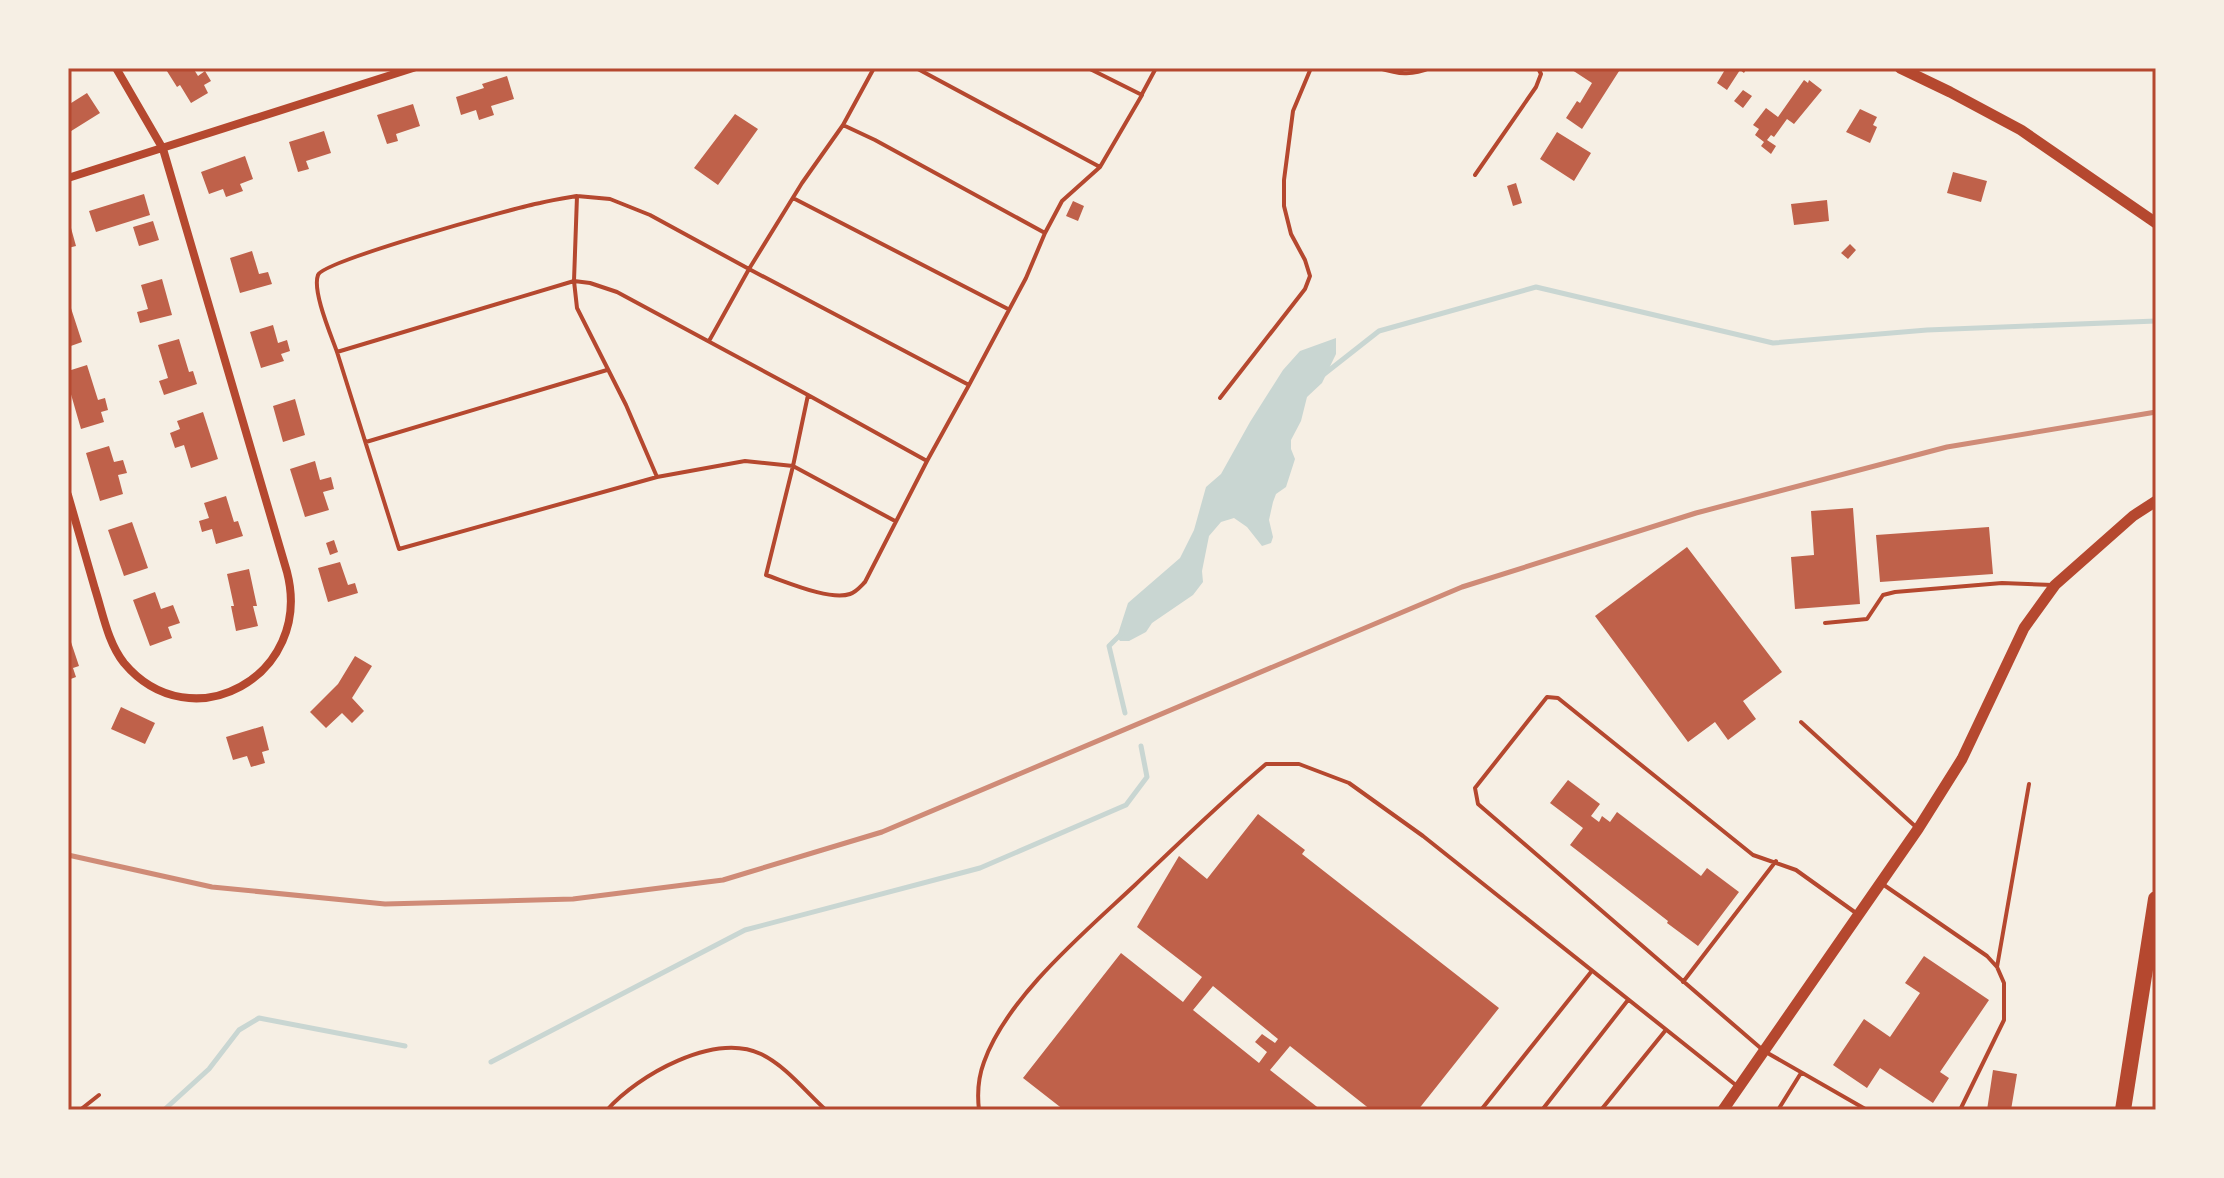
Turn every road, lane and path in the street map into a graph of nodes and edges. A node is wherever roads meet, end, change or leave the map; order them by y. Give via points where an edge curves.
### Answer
1 (116, 68) edge
2 (413, 68) edge
3 (874, 68) edge
4 (916, 68) edge
5 (1088, 68) edge
6 (1156, 68) edge
7 (1311, 68) edge
8 (1379, 68) edge
9 (1430, 68) edge
10 (1538, 68) edge
11 (1900, 68) edge
12 (1142, 95) junction
13 (843, 125) junction
14 (163, 149) junction
15 (1100, 167) junction
16 (1475, 175) dead end
17 (68, 178) edge
18 (577, 196) junction
19 (793, 198) junction
20 (2156, 223) edge
21 (1045, 233) junction
22 (749, 269) junction
23 (574, 281) junction
24 (1008, 309) junction
25 (709, 341) junction
26 (337, 352) junction
27 (607, 370) junction
28 (969, 385) junction
29 (808, 395) junction
30 (1220, 398) dead end
31 (366, 442) junction
32 (927, 461) junction
33 (793, 466) junction
34 (657, 477) junction
35 (68, 495) edge
36 (2156, 501) edge
37 (895, 521) junction
38 (2055, 585) junction
39 (1825, 623) dead end
40 (1801, 722) dead end
41 (2029, 784) dead end
42 (1918, 829) junction
43 (1776, 861) junction
44 (1880, 883) junction
45 (2156, 899) edge
46 (1858, 915) junction
47 (1997, 967) junction
48 (1591, 972) junction
49 (1683, 982) junction
50 (1628, 1000) junction
51 (1666, 1030) junction
52 (1764, 1051) junction
53 (1801, 1073) junction
54 (1739, 1087) junction
55 (99, 1095) dead end
56 (80, 1110) edge
57 (607, 1110) edge
58 (826, 1110) edge
59 (979, 1110) edge
60 (1481, 1110) edge
61 (1542, 1110) edge
62 (1601, 1110) edge
63 (1723, 1110) edge
64 (1778, 1110) edge
65 (1867, 1110) edge
66 (1960, 1110) edge
67 (2123, 1110) edge

1 - 14 street
2 - 14 street
3 - 13 lane
4 - 15 lane
5 - 12 lane
6 - 12 lane
7 - 30 lane via 1293,111 1284,180 1291,234 1310,276
8 - 9 lane via 1399,75
10 - 16 lane via 1536,87
11 - 20 street via 2021,130
12 - 15 lane
13 - 19 lane
13 - 21 lane
14 - 17 street
14 - 35 street via 292,588 286,637 269,665 243,686 211,697 178,696 134,674 108,632
15 - 21 lane via 1062,201
18 - 22 lane via 610,199 650,215
18 - 23 lane
18 - 26 lane via 322,269 318,292
19 - 22 lane
19 - 24 lane
21 - 24 lane
22 - 25 lane
22 - 28 lane
23 - 25 lane via 617,292
23 - 26 lane
23 - 27 lane via 577,308
24 - 28 lane
25 - 29 lane
26 - 31 lane
27 - 31 lane
27 - 34 lane
28 - 32 lane
29 - 32 lane
29 - 33 lane
31 - 34 lane via 399,549
32 - 37 lane
33 - 34 lane via 745,461
33 - 37 lane
33 - 37 lane via 766,575 826,593 854,594
36 - 38 street
38 - 39 lane via 2002,583 1895,592 1883,595 1867,619
38 - 42 street via 2024,628 1962,759
40 - 42 lane
41 - 47 lane
42 - 44 street
43 - 46 lane
43 - 49 lane
43 - 49 lane via 1753,855 1558,698 1547,697 1475,788 1478,804
44 - 46 street
44 - 47 lane
45 - 67 highway
46 - 52 street
47 - 66 lane via 2004,983 2004,1020
48 - 50 lane
48 - 59 lane via 1349,783 1299,764 1266,764 1028,990 984,1062
48 - 60 lane
49 - 52 lane
50 - 51 lane
50 - 61 lane
51 - 54 lane
51 - 62 lane
52 - 53 lane
52 - 54 street
53 - 64 lane
53 - 65 lane
54 - 63 street
55 - 56 lane
57 - 58 lane via 620,1095 665,1067 706,1052 739,1048 771,1060

